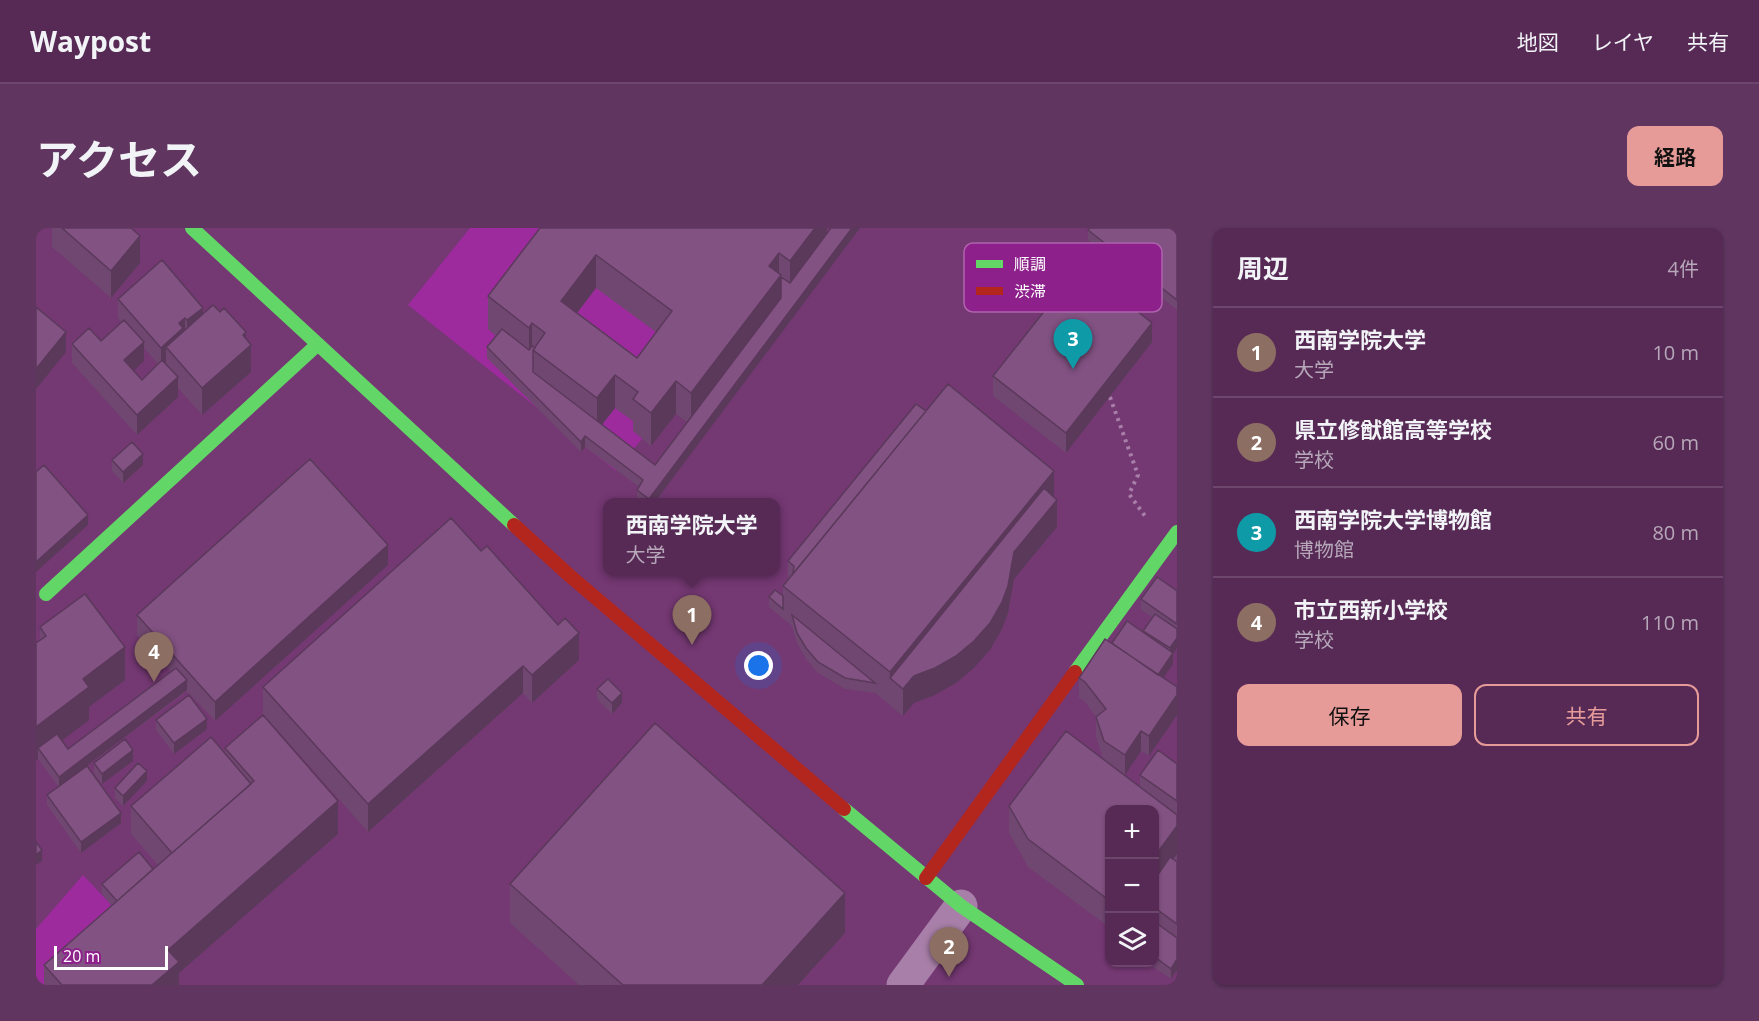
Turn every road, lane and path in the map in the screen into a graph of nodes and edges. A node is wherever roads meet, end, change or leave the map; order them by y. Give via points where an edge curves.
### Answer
1 (192, 228) edge
2 (318, 344) junction
3 (1110, 397) edge
4 (1175, 535) edge
5 (46, 594) dead end
6 (926, 878) junction
7 (961, 906) junction
8 (903, 985) edge
9 (1077, 985) edge

1 - 2 street
2 - 5 street
2 - 6 street via 570,576
3 - 4 path via 1138,476 1129,494 1146,519
4 - 6 street
6 - 7 street
7 - 8 street
7 - 9 street

